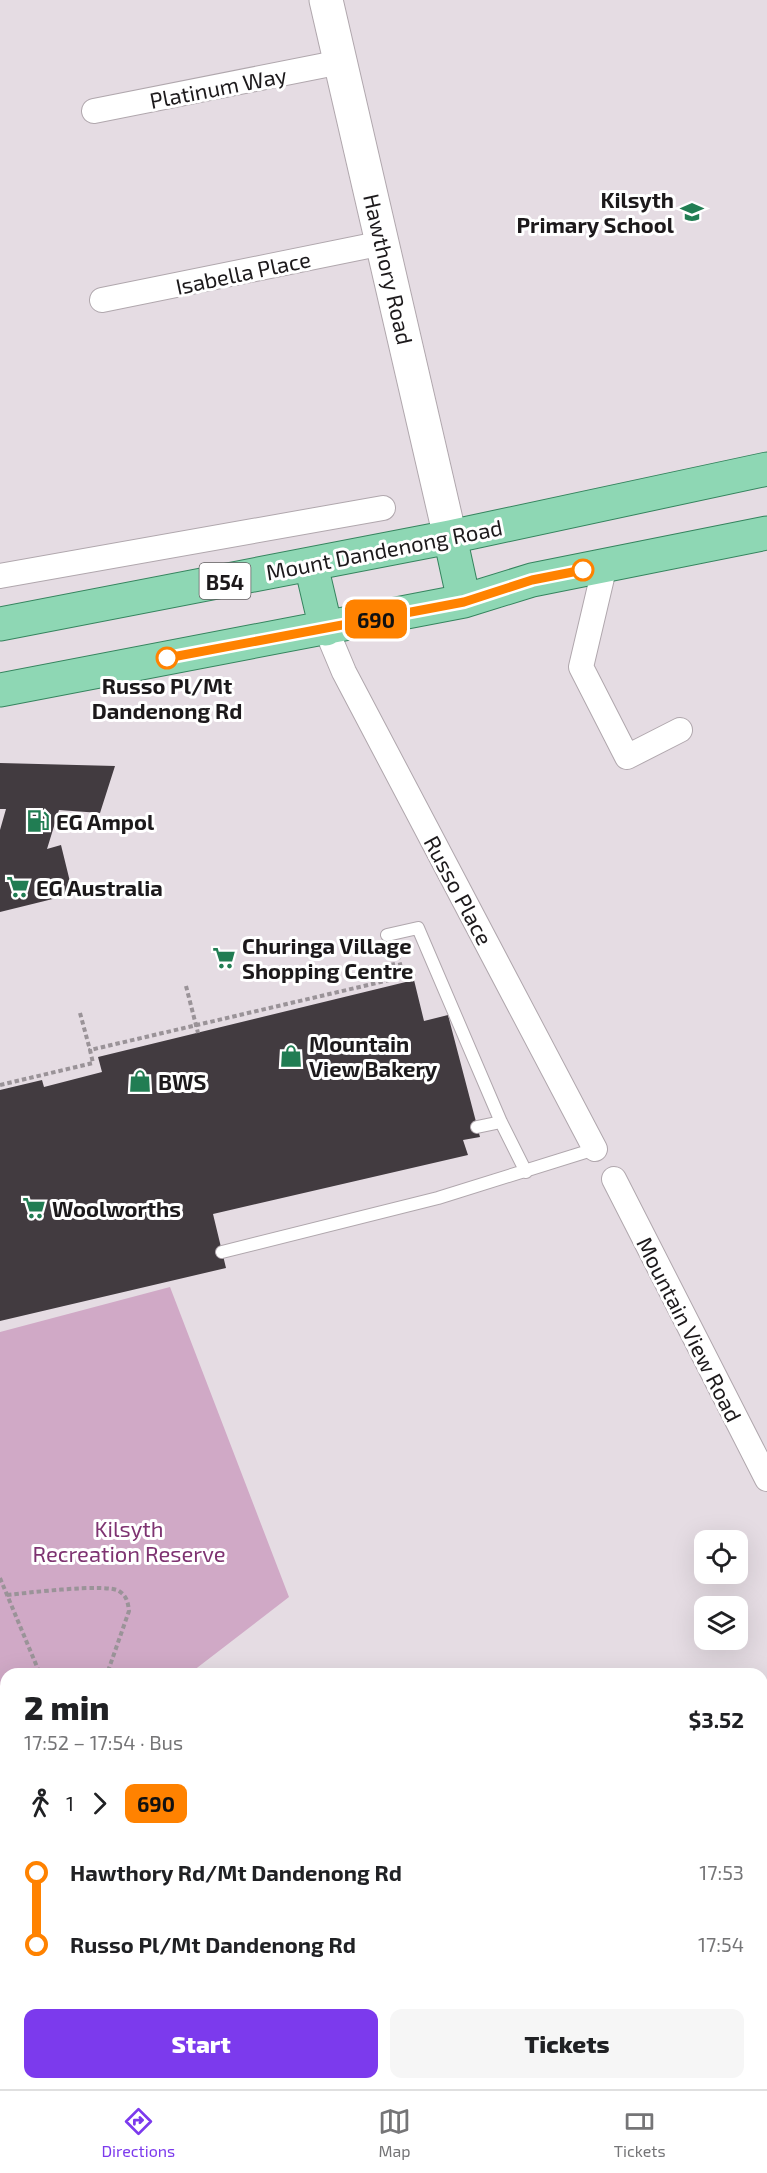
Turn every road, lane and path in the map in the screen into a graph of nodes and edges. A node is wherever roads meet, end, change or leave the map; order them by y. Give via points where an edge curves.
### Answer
1 (326, 0) edge
2 (341, 62) junction
3 (94, 111) dead end
4 (383, 243) junction
5 (102, 300) dead end
6 (767, 470) edge
7 (383, 508) dead end
8 (767, 533) edge
9 (450, 537) junction
10 (311, 565) junction
11 (605, 565) junction
12 (0, 576) edge
13 (464, 602) junction
14 (0, 624) edge
15 (326, 629) junction
16 (0, 690) edge
17 (681, 730) dead end
18 (387, 935) joint
19 (405, 948) dead end
20 (412, 966) dead end
21 (186, 986) dead end
22 (80, 1013) dead end
23 (196, 1026) junction
24 (198, 1033) dead end
25 (90, 1050) junction
26 (0, 1085) edge
27 (501, 1122) junction
28 (477, 1127) dead end
29 (595, 1149) joint
30 (526, 1172) junction
31 (614, 1179) dead end
32 (222, 1252) dead end
33 (767, 1479) edge
34 (0, 1578) edge
35 (7, 1595) junction
36 (37, 1668) edge
37 (109, 1668) edge

1 - 2 main road, Hawthory Road
2 - 3 street, Platinum Way
2 - 4 main road, Hawthory Road
4 - 5 street, Isabella Place
4 - 9 main road, Hawthory Road
6 - 9 main road, Mount Dandenong Road / B54
7 - 12 street, Mount Dandenong Road
8 - 11 main road
9 - 10 main road, Mount Dandenong Road / B54
9 - 13 main road
10 - 14 main road, Mount Dandenong Road / B54
10 - 15 main road
11 - 13 main road via 532,580
11 - 17 street via 581,667 627,757
13 - 15 main road
15 - 16 main road
15 - 29 street, Russo Place via 344,672
18 - 19 path via 395,973 402,971 396,950
18 - 27 lane via 418,928
20 - 23 path via 415,975
21 - 23 path
22 - 25 path
23 - 24 path
23 - 25 path
25 - 26 path via 93,1063
27 - 28 lane
27 - 30 lane
29 - 30 lane
30 - 32 lane
31 - 33 street, Mountain View Road
34 - 35 path
35 - 36 path
35 - 37 path via 106,1587 122,1592 129,1611

